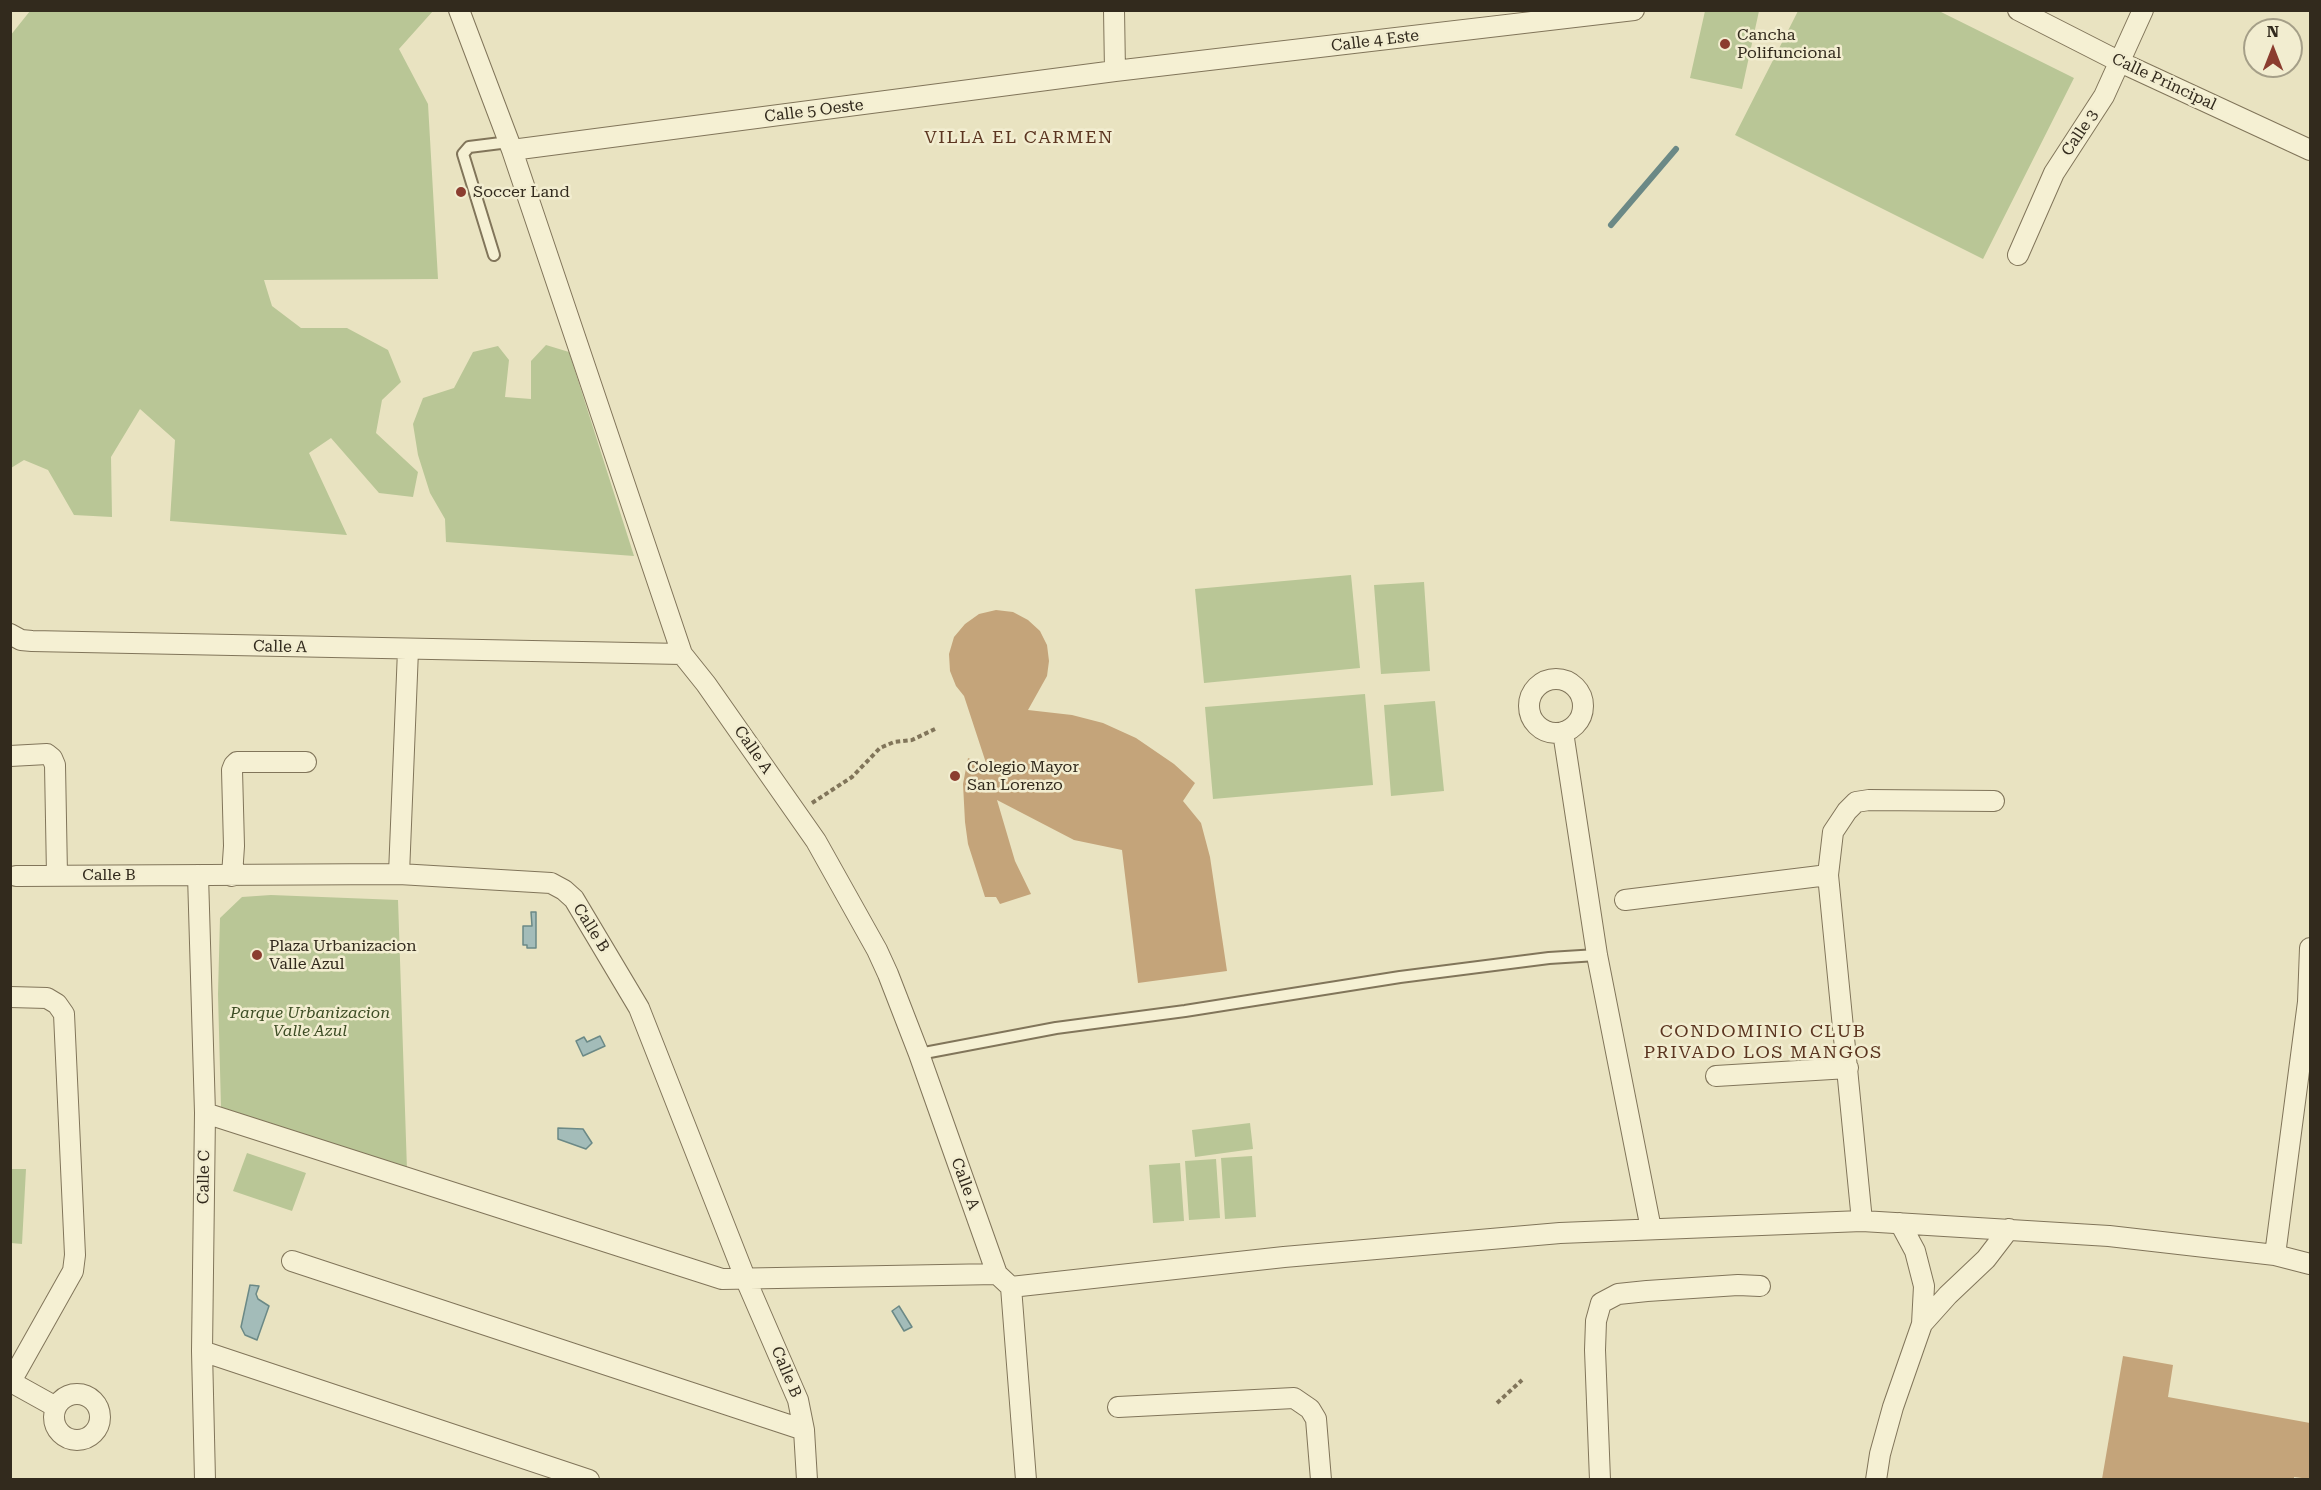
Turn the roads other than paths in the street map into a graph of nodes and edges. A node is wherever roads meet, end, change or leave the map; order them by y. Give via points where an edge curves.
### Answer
1 (459, 10) edge
2 (1634, 10) edge
3 (2018, 10) edge
4 (2142, 10) edge
5 (1112, 12) edge
6 (2120, 62) junction
7 (1115, 71) junction
8 (510, 146) junction
9 (2310, 150) edge
10 (494, 255) dead end
11 (2018, 255) dead end
12 (10, 634) edge
13 (408, 650) junction
14 (682, 654) junction
15 (1563, 732) dead end
16 (10, 756) edge
17 (306, 762) dead end
18 (1994, 801) dead end
19 (399, 873) junction
20 (57, 875) junction
21 (198, 875) junction
22 (1828, 875) junction
23 (16, 876) dead end
24 (232, 876) junction
25 (1625, 900) dead end
26 (2310, 948) edge
27 (1597, 955) junction
28 (10, 997) edge
29 (919, 1054) junction
30 (1848, 1068) junction
31 (1716, 1077) dead end
32 (205, 1113) junction
33 (1862, 1221) junction
34 (1900, 1223) junction
35 (1651, 1229) junction
36 (2009, 1229) junction
37 (2275, 1255) junction
38 (292, 1261) dead end
39 (2310, 1264) edge
40 (746, 1280) junction
41 (1004, 1280) junction
42 (1760, 1286) dead end
43 (1922, 1324) junction
44 (202, 1351) junction
45 (11, 1382) edge
46 (56, 1407) dead end
47 (1118, 1407) dead end
48 (804, 1430) junction
49 (205, 1479) edge
50 (589, 1479) edge
51 (807, 1479) edge
52 (1026, 1479) edge
53 (1321, 1479) edge
54 (1600, 1479) edge
55 (1876, 1479) edge

1 - 8 street
2 - 7 street, Calle 4 Este
3 - 6 street, Calle Principal
4 - 6 street, Calle 3
5 - 7 street
6 - 9 street, Calle Principal
6 - 11 street, Calle 3 via 2104,96 2054,173
7 - 8 street, Calle 5 Oeste
8 - 10 lane via 469,147 463,154
8 - 14 street
12 - 13 street, Calle A via 32,641
13 - 14 street, Calle A
13 - 19 street
14 - 29 street, Calle A via 816,841 888,974
15 - 27 street
16 - 20 street via 47,754 55,765
17 - 24 street via 234,765
18 - 22 street via 1856,802 1833,832
19 - 24 street, Calle B
19 - 40 street, Calle B via 551,883 574,899 639,1008
20 - 21 street, Calle B
20 - 23 street, Calle B
21 - 24 street, Calle B
21 - 32 street, Calle C
22 - 25 street
22 - 30 street
26 - 37 street via 2308,1002
27 - 29 lane via 1400,977 1056,1028
27 - 35 street
28 - 45 street via 47,998 64,1014 75,1255 73,1271
29 - 41 street, Calle A
30 - 31 street
30 - 33 street
32 - 40 street via 700,1273
32 - 44 street, Calle C
33 - 34 street
33 - 35 street
34 - 36 street
34 - 43 street via 1915,1251 1924,1286
35 - 41 street via 1560,1233
36 - 37 street
36 - 43 street via 1986,1259
37 - 39 street
38 - 48 street
40 - 41 street
40 - 48 street, Calle B via 798,1400
41 - 52 street, Calle A
42 - 54 street via 1647,1290 1618,1294 1601,1303 1595,1350
43 - 55 street via 1893,1407
44 - 49 street, Calle C
44 - 50 street
45 - 46 street
47 - 53 street via 1294,1398 1310,1409 1316,1419
48 - 51 street, Calle B

